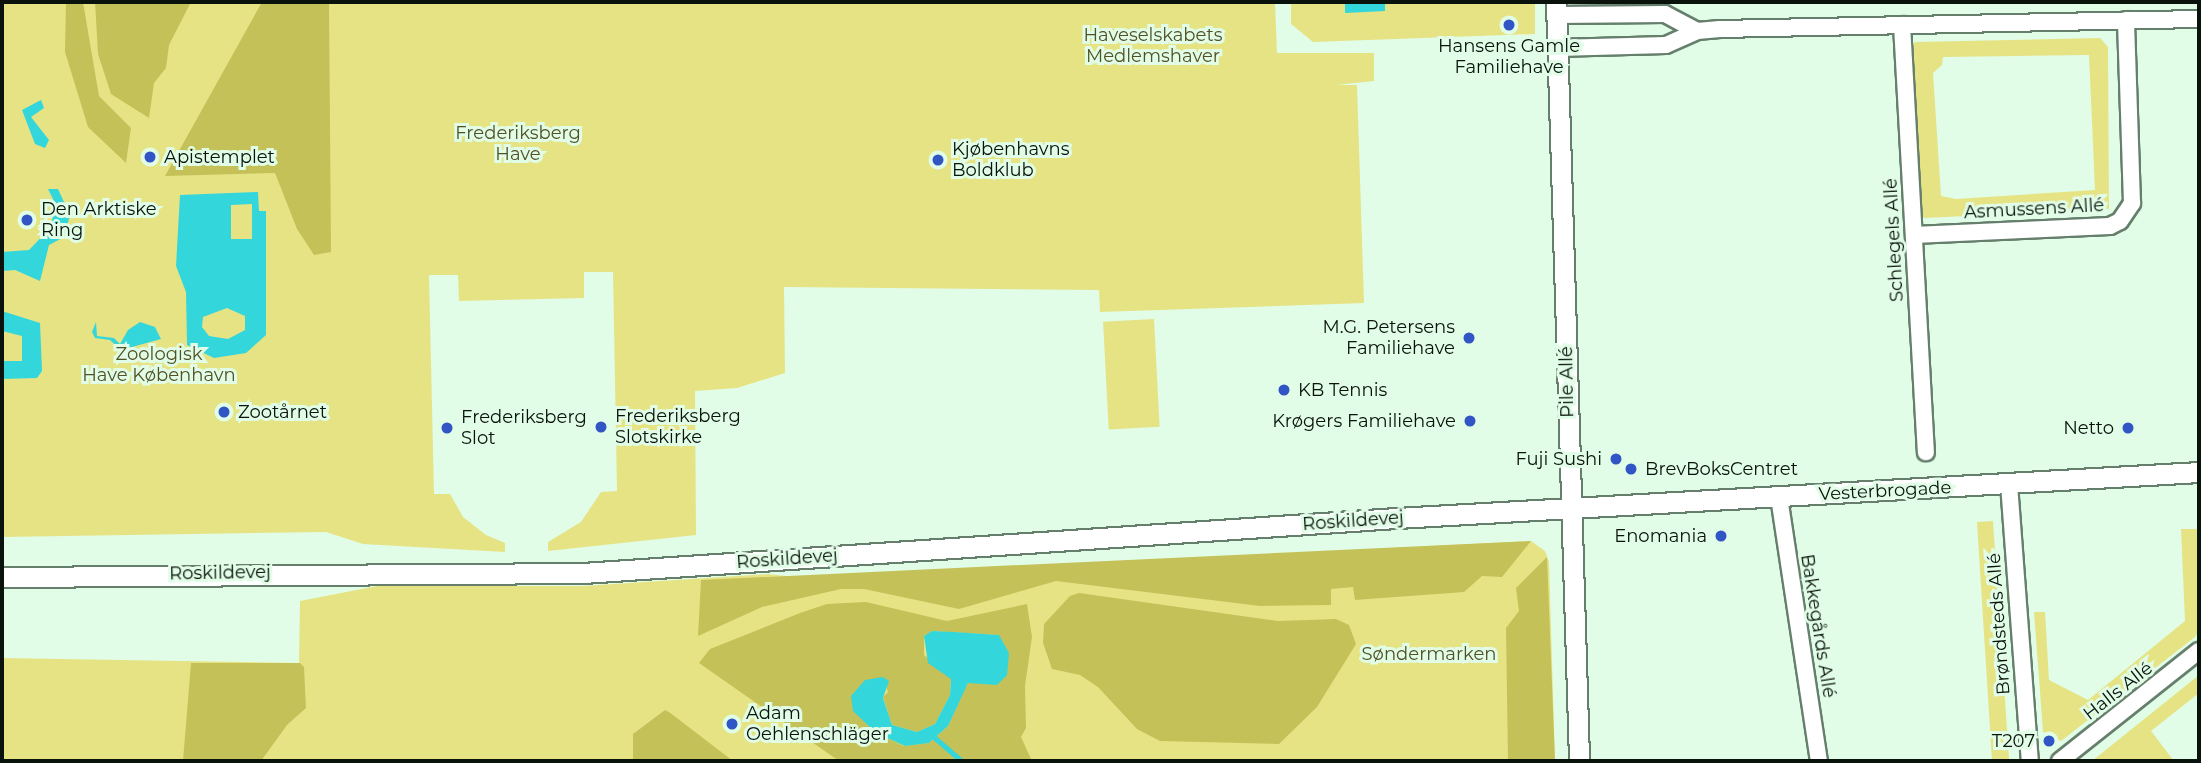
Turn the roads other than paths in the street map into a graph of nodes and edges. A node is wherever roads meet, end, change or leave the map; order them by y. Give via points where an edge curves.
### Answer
1 (1556, 8) edge
2 (2199, 19) edge
3 (2126, 20) junction
4 (1902, 25) junction
5 (1696, 31) junction
6 (1557, 48) junction
7 (1914, 235) junction
8 (1926, 452) dead end
9 (2199, 472) edge
10 (2009, 484) junction
11 (1779, 497) junction
12 (1571, 509) junction
13 (2, 577) edge
14 (2199, 651) edge
15 (1578, 761) edge
16 (1819, 761) edge
17 (2030, 761) edge
18 (2060, 761) edge

1 - 5 street via 1665,14
1 - 6 street, Pile Allé
2 - 3 street
3 - 4 street
3 - 7 street, Asmussens Allé via 2132,203 2120,221 2110,226
4 - 5 street
4 - 7 street, Schlegels Allé
5 - 6 street via 1667,45
6 - 12 street, Pile Allé
7 - 8 street, Schlegels Allé
9 - 10 street, Vesterbrogade
10 - 11 street, Vesterbrogade
10 - 17 street, Brøndsteds Allé
11 - 12 street, Vesterbrogade
11 - 16 street, Bakkegårds Allé
12 - 13 street, Roskildevej via 583,573
12 - 15 street, Pile Allé
14 - 18 street, Halls Allé

